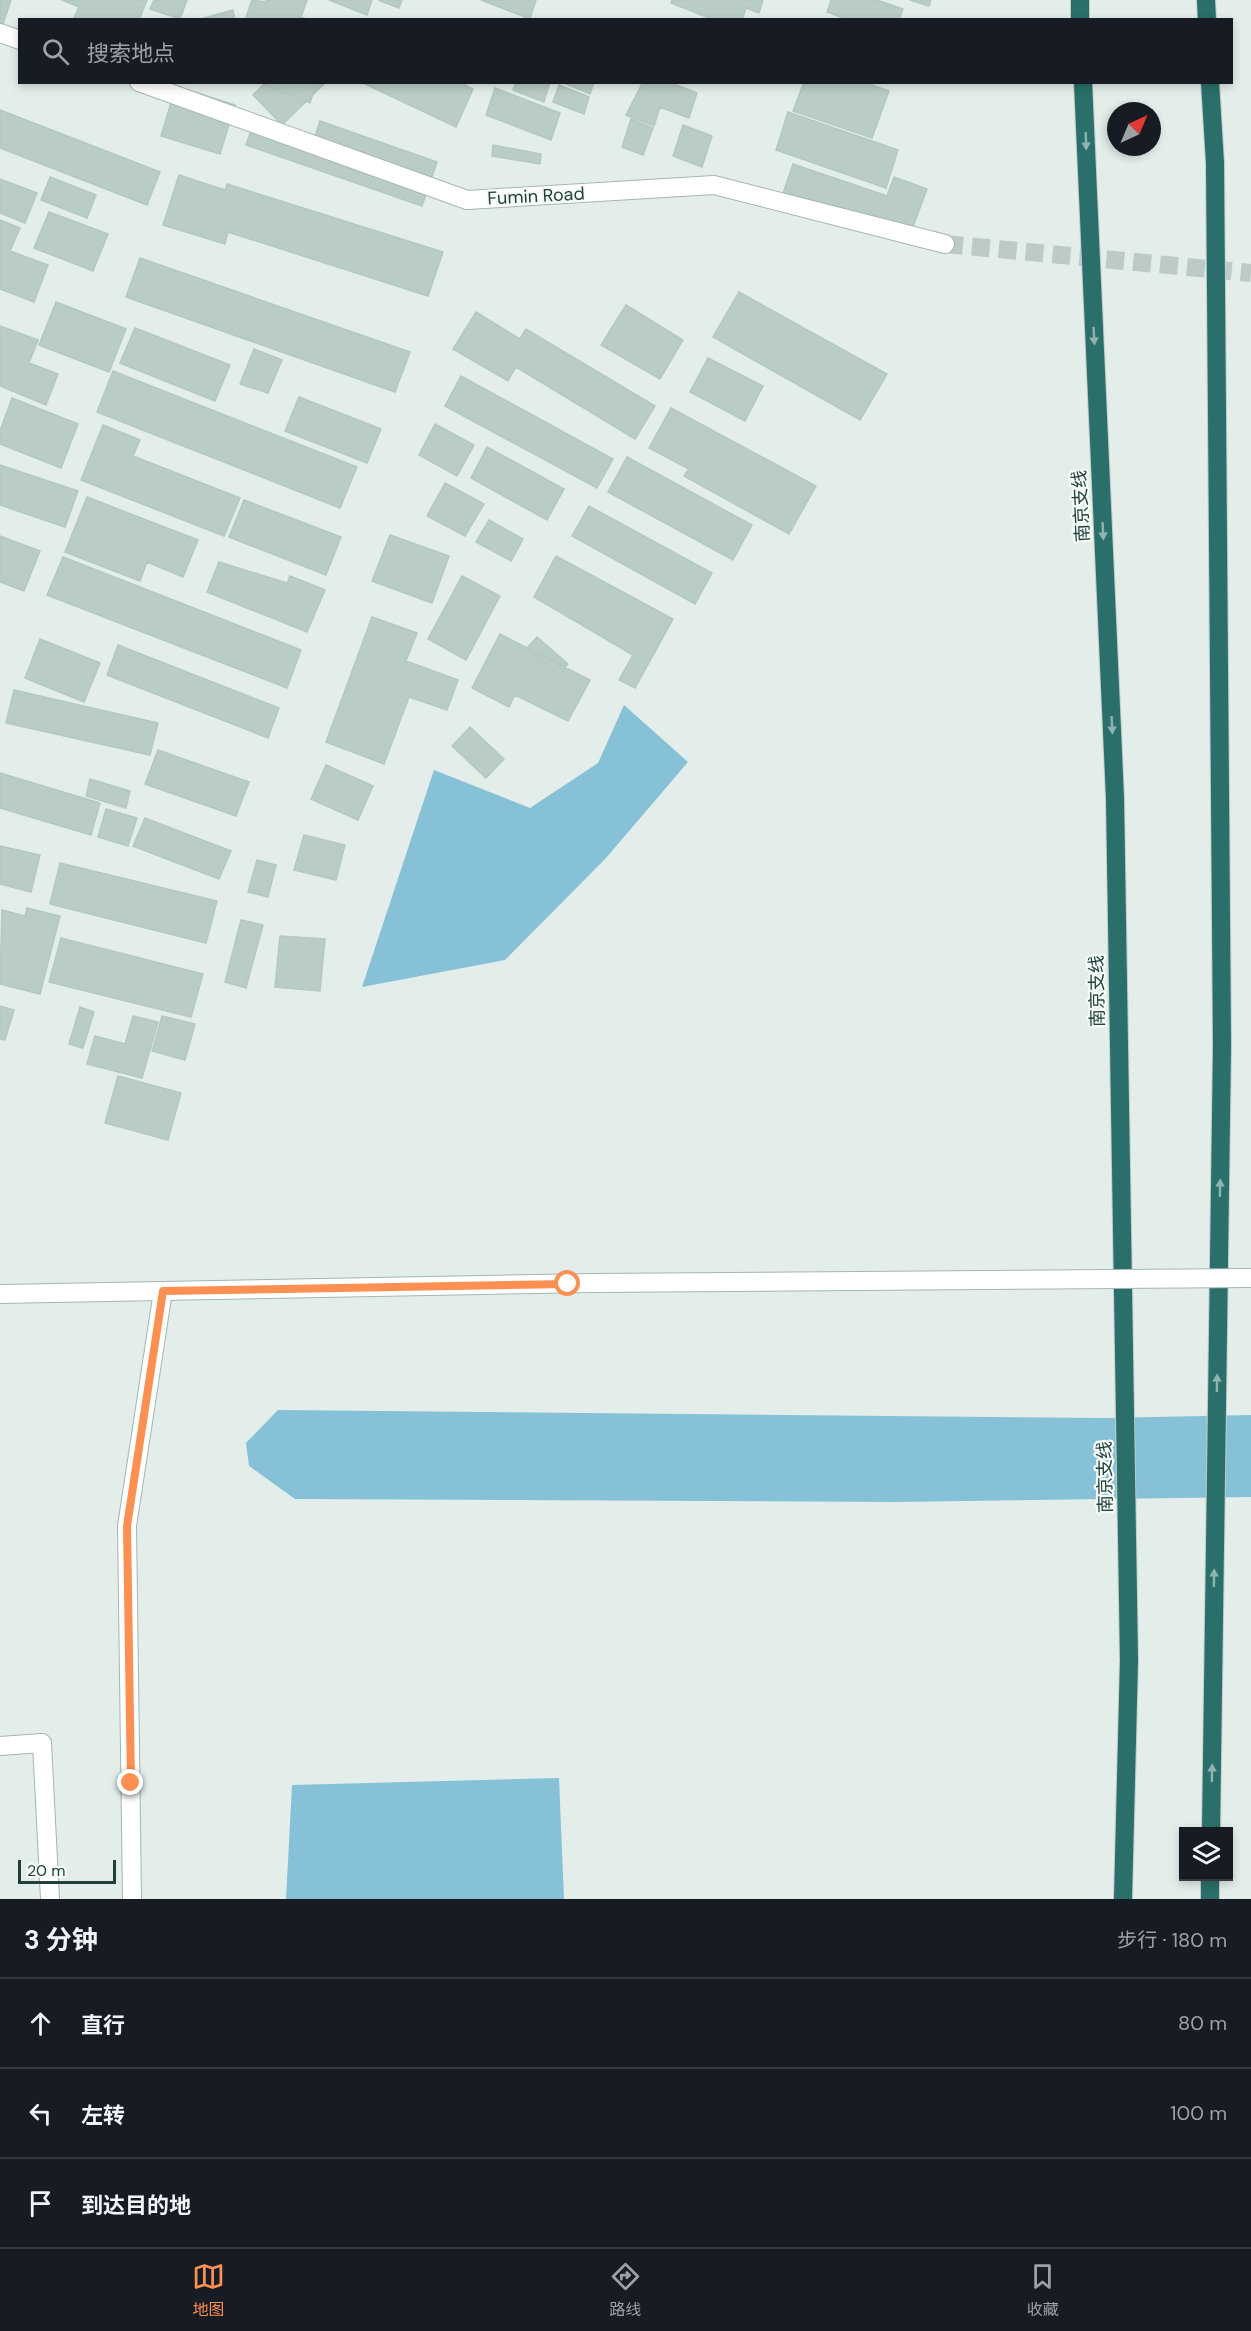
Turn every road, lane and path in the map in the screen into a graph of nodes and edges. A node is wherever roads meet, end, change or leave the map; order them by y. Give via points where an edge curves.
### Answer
1 (1080, 0) edge
2 (1206, 0) edge
3 (1080, 18) edge
4 (1207, 18) edge
5 (0, 33) edge
6 (18, 39) edge
7 (146, 84) edge
8 (1083, 84) edge
9 (1210, 84) edge
10 (945, 244) tunnel mouth
11 (1251, 1278) edge
12 (163, 1291) junction
13 (0, 1294) edge
14 (0, 1746) edge
15 (1211, 1827) edge
16 (1210, 1881) edge
17 (50, 1899) edge
18 (132, 1899) edge
19 (1123, 1899) edge
20 (1210, 1899) edge

1 - 3 highway
2 - 4 highway
5 - 6 street
7 - 10 street, Fumin Road via 467,200 714,185
8 -> 19 highway, 南京支线 via 1116,810 1129,1660
15 -> 9 highway via 1222,1046 1215,175
11 - 12 street, bridge
12 - 13 street
12 - 18 street via 127,1526
14 - 17 street via 42,1743
16 - 20 highway

